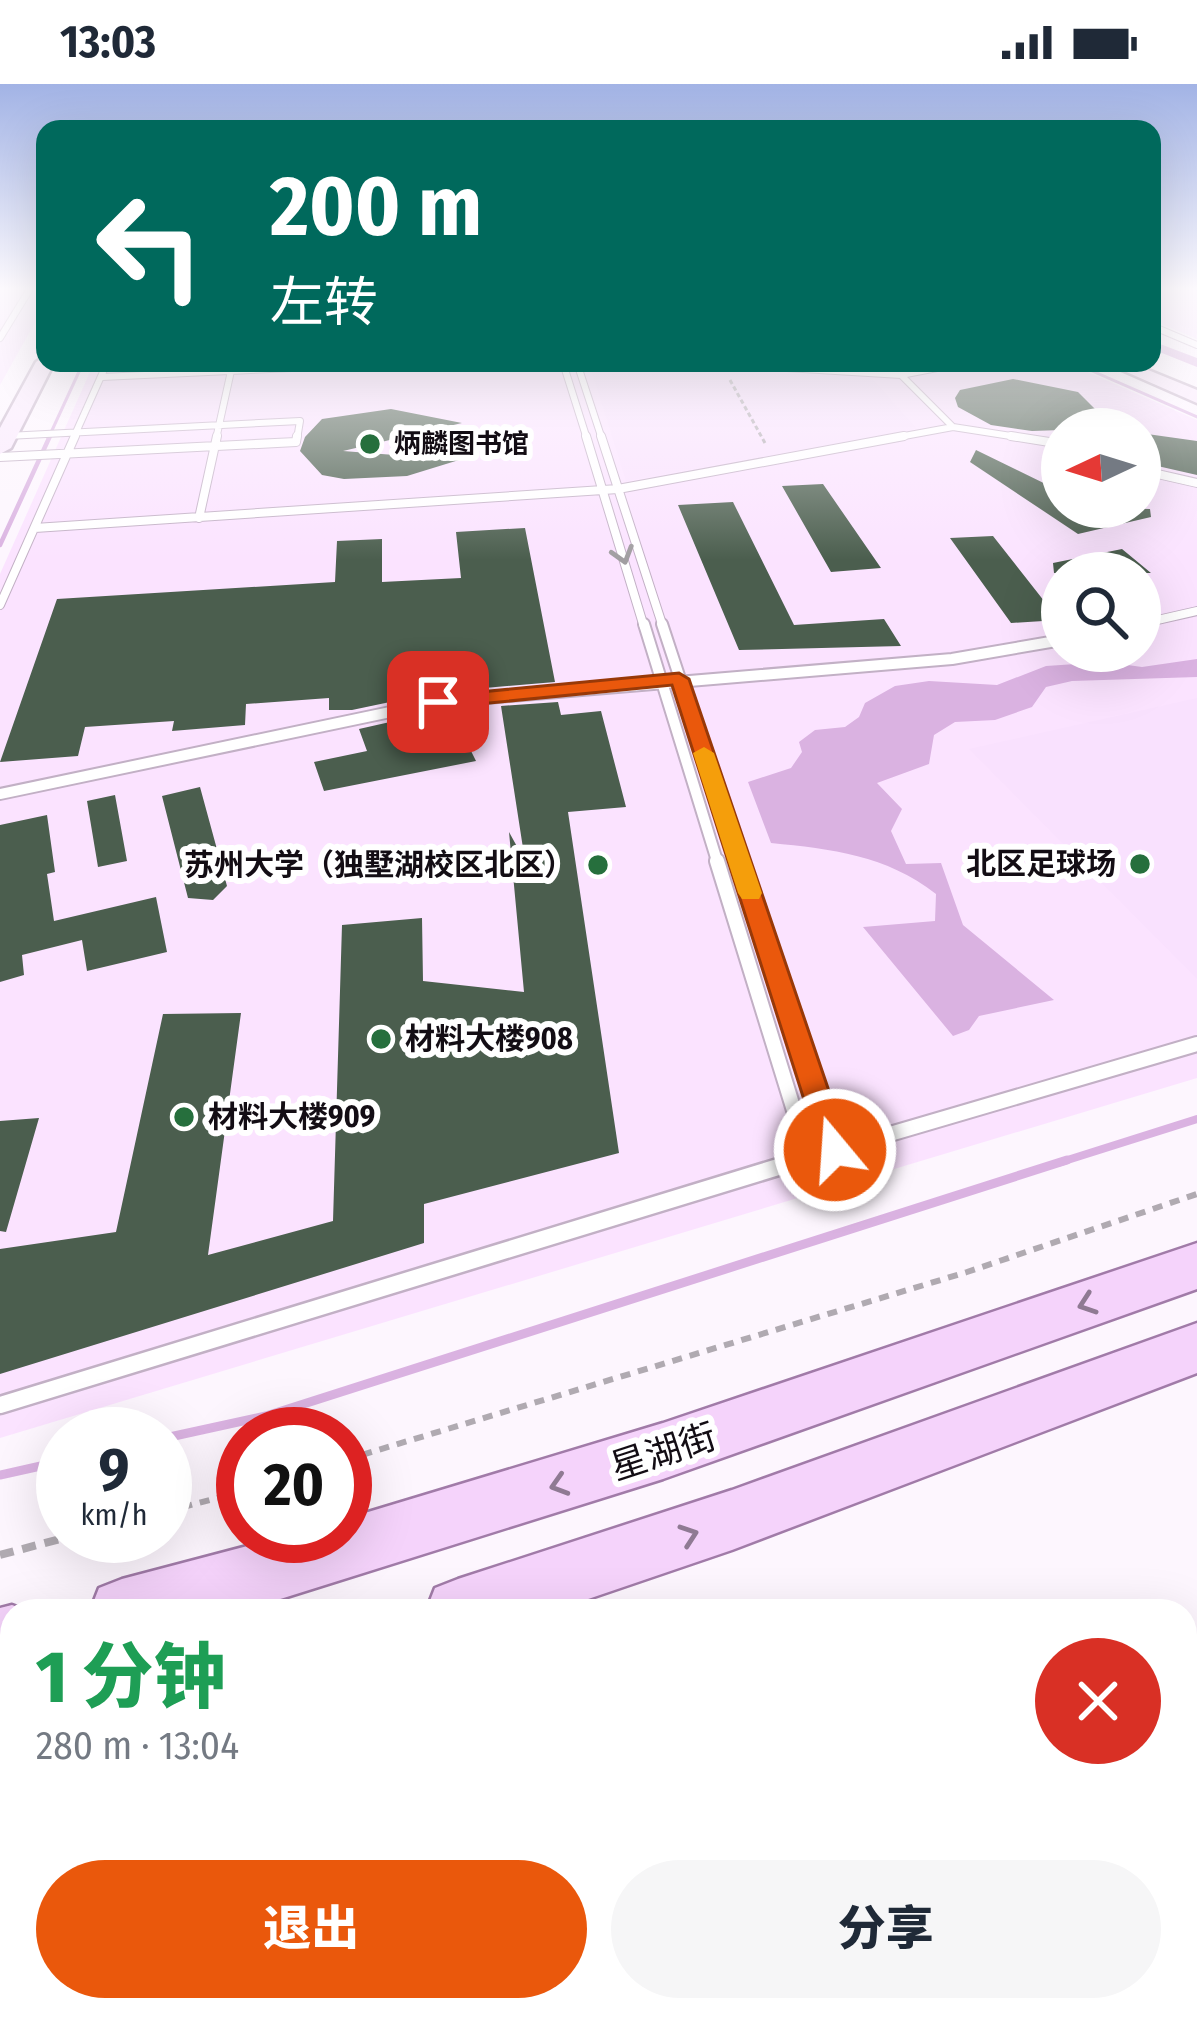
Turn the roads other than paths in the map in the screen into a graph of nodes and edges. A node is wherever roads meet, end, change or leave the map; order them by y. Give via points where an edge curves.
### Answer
1 (36, 379) edge
2 (100, 379) edge
3 (229, 379) edge
4 (568, 379) edge
5 (582, 379) edge
6 (905, 379) edge
7 (1154, 379) edge
8 (1197, 397) edge
9 (219, 426) junction
10 (953, 427) junction
11 (78, 433) junction
12 (1041, 439) edge
13 (215, 445) junction
14 (2, 447) edge
15 (68, 454) junction
16 (1161, 475) edge
17 (1197, 483) edge
18 (618, 489) junction
19 (603, 491) junction
20 (199, 518) junction
21 (35, 528) junction
22 (0, 604) edge
23 (1195, 614) edge
24 (1161, 620) edge
25 (1041, 643) edge
26 (679, 679) junction
27 (662, 680) junction
28 (0, 794) edge
29 (1197, 1044) edge
30 (835, 1150) junction
31 (809, 1159) junction
32 (1197, 1266) edge
33 (1197, 1348) edge
34 (0, 1405) edge
35 (170, 1599) edge
36 (494, 1599) edge

1 - 14 main road
2 - 11 lane
3 - 9 lane
4 - 19 lane
5 - 18 lane
6 - 10 lane
7 - 8 main road
9 - 11 lane
9 - 13 lane
9 - 13 lane via 300,421 296,442
10 - 12 lane
10 - 18 lane
11 - 14 lane
11 - 15 lane
13 - 15 lane
13 - 20 lane
14 - 15 lane
15 - 21 lane
16 - 17 lane
18 - 19 lane
18 - 26 lane
19 - 20 lane
19 -> 27 lane
20 - 21 lane
21 - 22 lane
23 - 24 lane
25 - 26 lane
26 - 27 lane
26 - 30 lane
27 - 28 lane via 438,702
27 - 31 lane
29 - 30 lane
30 - 31 lane
31 - 34 lane
32 -> 35 main road, 星湖街 via 693,1443
36 -> 33 main road

